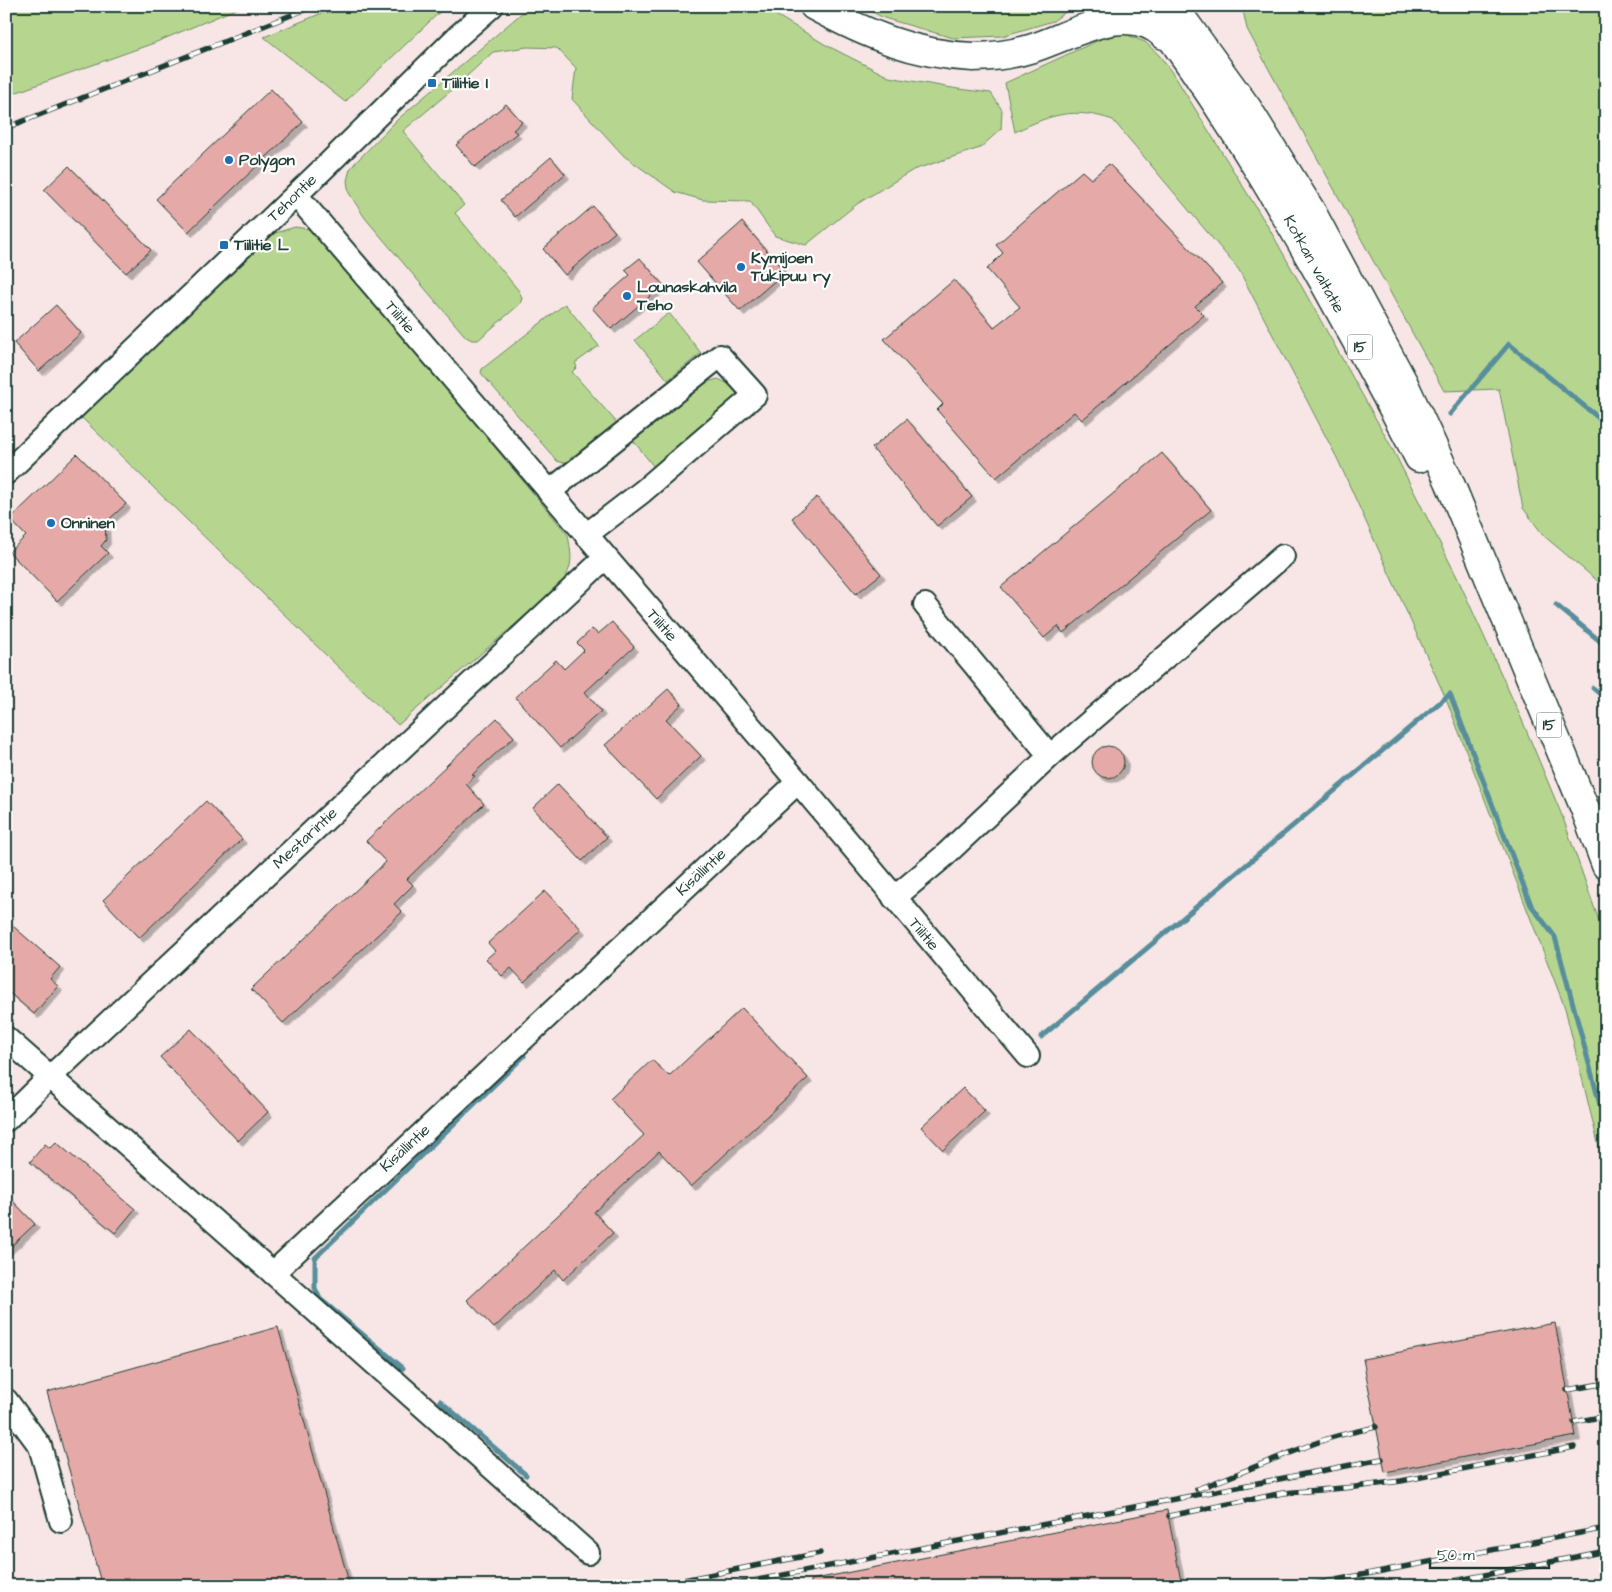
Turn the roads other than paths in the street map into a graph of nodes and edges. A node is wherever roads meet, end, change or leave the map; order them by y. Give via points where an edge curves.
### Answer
1 (492, 6) edge
2 (814, 6) edge
3 (1096, 6) edge
4 (1148, 6) edge
5 (1173, 6) edge
6 (1191, 6) edge
7 (1057, 39) junction
8 (1189, 63) junction
9 (1247, 108) junction
10 (296, 195) junction
11 (6, 473) edge
12 (549, 492) junction
13 (586, 535) junction
14 (1283, 556) dead end
15 (605, 558) junction
16 (925, 605) dead end
17 (1514, 641) junction
18 (1050, 756) junction
19 (798, 782) junction
20 (1606, 865) edge
21 (894, 898) junction
22 (6, 1038) edge
23 (1028, 1056) dead end
24 (50, 1077) junction
25 (6, 1120) edge
26 (273, 1272) junction
27 (6, 1400) edge
28 (61, 1521) dead end
29 (588, 1553) dead end

1 - 10 street, Tehontie
2 - 7 highway via 893,43 945,54 974,57 1014,53
3 - 7 highway via 1078,26
4 - 8 highway, Kotkan valtatie / 15
5 - 9 highway, Kotkan valtatie / 15
6 - 9 highway via 1199,26
7 - 8 highway via 1110,18 1133,17 1160,30
8 - 17 highway, Kotkan valtatie / 15 via 1284,210 1407,434
9 - 17 highway, Kotkan valtatie / 15 via 1311,211 1403,382 1449,481
10 - 11 street, Tehontie
10 - 12 street, Tiilitie
12 - 13 street, Tiilitie
12 - 13 street via 720,356 755,396
13 - 15 street, Tiilitie
14 - 18 street
15 - 19 street, Tiilitie
15 - 24 street, Mestarintie
16 - 18 street
17 - 20 highway, Kotkan valtatie / 15
18 - 21 street via 943,857
19 - 21 street, Tiilitie
19 - 26 street, Kisällintie
21 - 23 street, Tiilitie
22 - 24 street
24 - 25 street, Mestarintie
24 - 26 street
26 - 29 street
27 - 28 street via 40,1446

